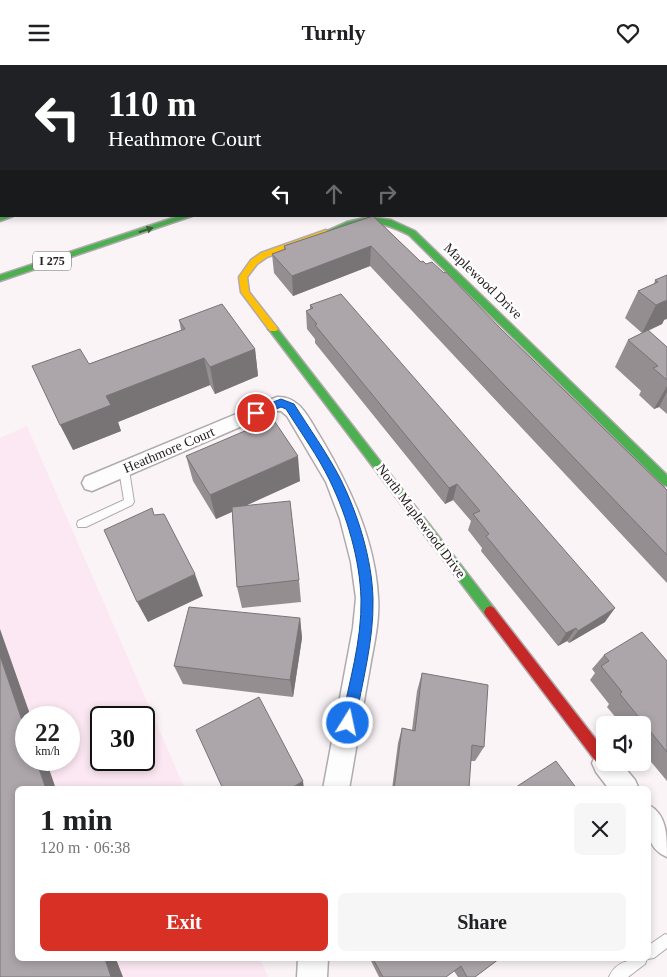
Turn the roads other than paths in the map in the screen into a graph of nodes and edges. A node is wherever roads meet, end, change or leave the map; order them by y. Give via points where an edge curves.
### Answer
1 (185, 217) edge
2 (104, 244) junction
3 (65, 268) dead end
4 (0, 277) edge
5 (243, 277) joint
6 (124, 470) junction
7 (667, 481) edge
8 (92, 483) dead end
9 (82, 523) dead end
10 (596, 750) edge
11 (612, 771) edge
12 (337, 786) edge
13 (624, 786) edge
14 (651, 822) edge
15 (667, 843) edge
16 (665, 941) dead end
17 (651, 952) edge
18 (313, 961) edge
19 (637, 961) edge
20 (312, 977) edge
21 (616, 977) edge

2 -> 1 main road, I 275
2 - 3 main road
2 - 4 main road, I 275
5 - 7 main road, Maplewood Drive via 264,255 358,221 379,220 403,227
5 - 10 main road, North Maplewood Drive via 246,292
6 - 8 street, Heathmore Court
6 - 9 lane via 129,502
6 - 12 street, Heathmore Court via 273,405 281,403 296,414 335,479 351,519 367,599 366,628
11 - 13 street, North Maplewood Drive
14 - 15 street
16 - 17 lane
18 - 20 street
19 - 21 lane

